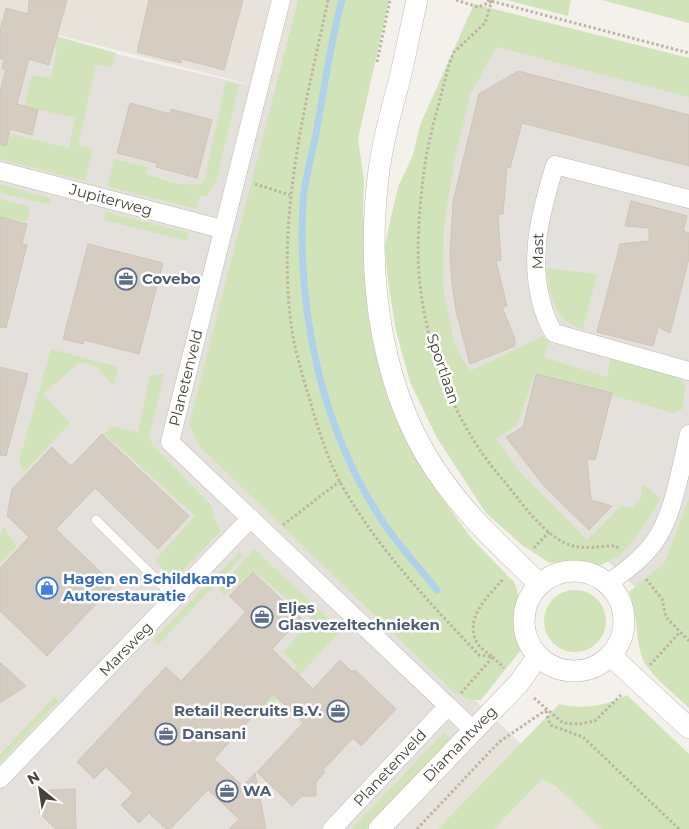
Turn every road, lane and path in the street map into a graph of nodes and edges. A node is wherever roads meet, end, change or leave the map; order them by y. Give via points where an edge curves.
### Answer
1 (281, 0) edge
2 (328, 0) edge
3 (390, 0) edge
4 (417, 0) edge
5 (456, 0) edge
6 (490, 0) edge
7 (689, 53) edge
8 (377, 62) dead end
9 (0, 171) edge
10 (689, 199) edge
11 (222, 230) junction
12 (689, 371) edge
13 (689, 434) edge
14 (340, 481) junction
15 (251, 518) junction
16 (96, 520) dead end
17 (549, 532) junction
18 (271, 537) junction
19 (518, 564) junction
20 (633, 564) junction
21 (609, 583) junction
22 (539, 584) junction
23 (175, 598) junction
24 (689, 641) edge
25 (538, 656) junction
26 (611, 656) junction
27 (493, 657) junction
28 (448, 706) junction
29 (689, 728) edge
30 (474, 730) junction
31 (0, 779) edge
32 (332, 829) edge
33 (378, 829) edge
34 (417, 829) edge
35 (679, 829) edge

1 - 11 street, Planetenveld
2 - 14 path via 297,148 289,203 288,264 291,325 302,372 319,431
3 - 8 path
4 - 19 street via 384,141 373,229 375,285 385,345 400,399 420,444 445,484
5 - 6 path via 478,8
6 - 7 path
6 - 17 path, Sportlaan via 485,22 454,52 449,64 423,178 419,231 420,285 433,350 453,402 486,460
9 - 11 street, Jupiterweg
10 - 12 street, Mast via 555,165 540,214 535,248 538,288 547,324 554,333
11 - 15 street, Planetenveld via 170,442
13 - 20 street via 669,511 655,540
14 - 18 path via 295,514
14 - 27 path via 405,575 478,655
15 - 18 street, Planetenveld
15 - 23 street, Marsweg
16 - 23 lane
17 - 19 path
17 - 20 path, Sportlaan via 563,544 580,548 616,546
18 - 28 street, Planetenveld
19 - 22 street
19 - 27 path via 476,611 473,625 476,642
20 - 21 street
20 - 24 path, Sportlaan via 662,599 666,617
21 - 22 street via 587,572 562,572
21 - 26 street via 623,606 624,633
22 - 25 street via 528,601 524,620 527,639
23 - 31 street, Marsweg
25 - 26 street via 555,668 574,672 594,668
25 - 30 street, Diamantweg via 519,682
26 - 29 street
27 - 28 path
28 - 30 street, Planetenveld
28 - 32 street, Planetenveld
30 - 33 street, Diamantweg
34 - 35 path, Diamantweg via 499,742 546,710 550,725 583,737

